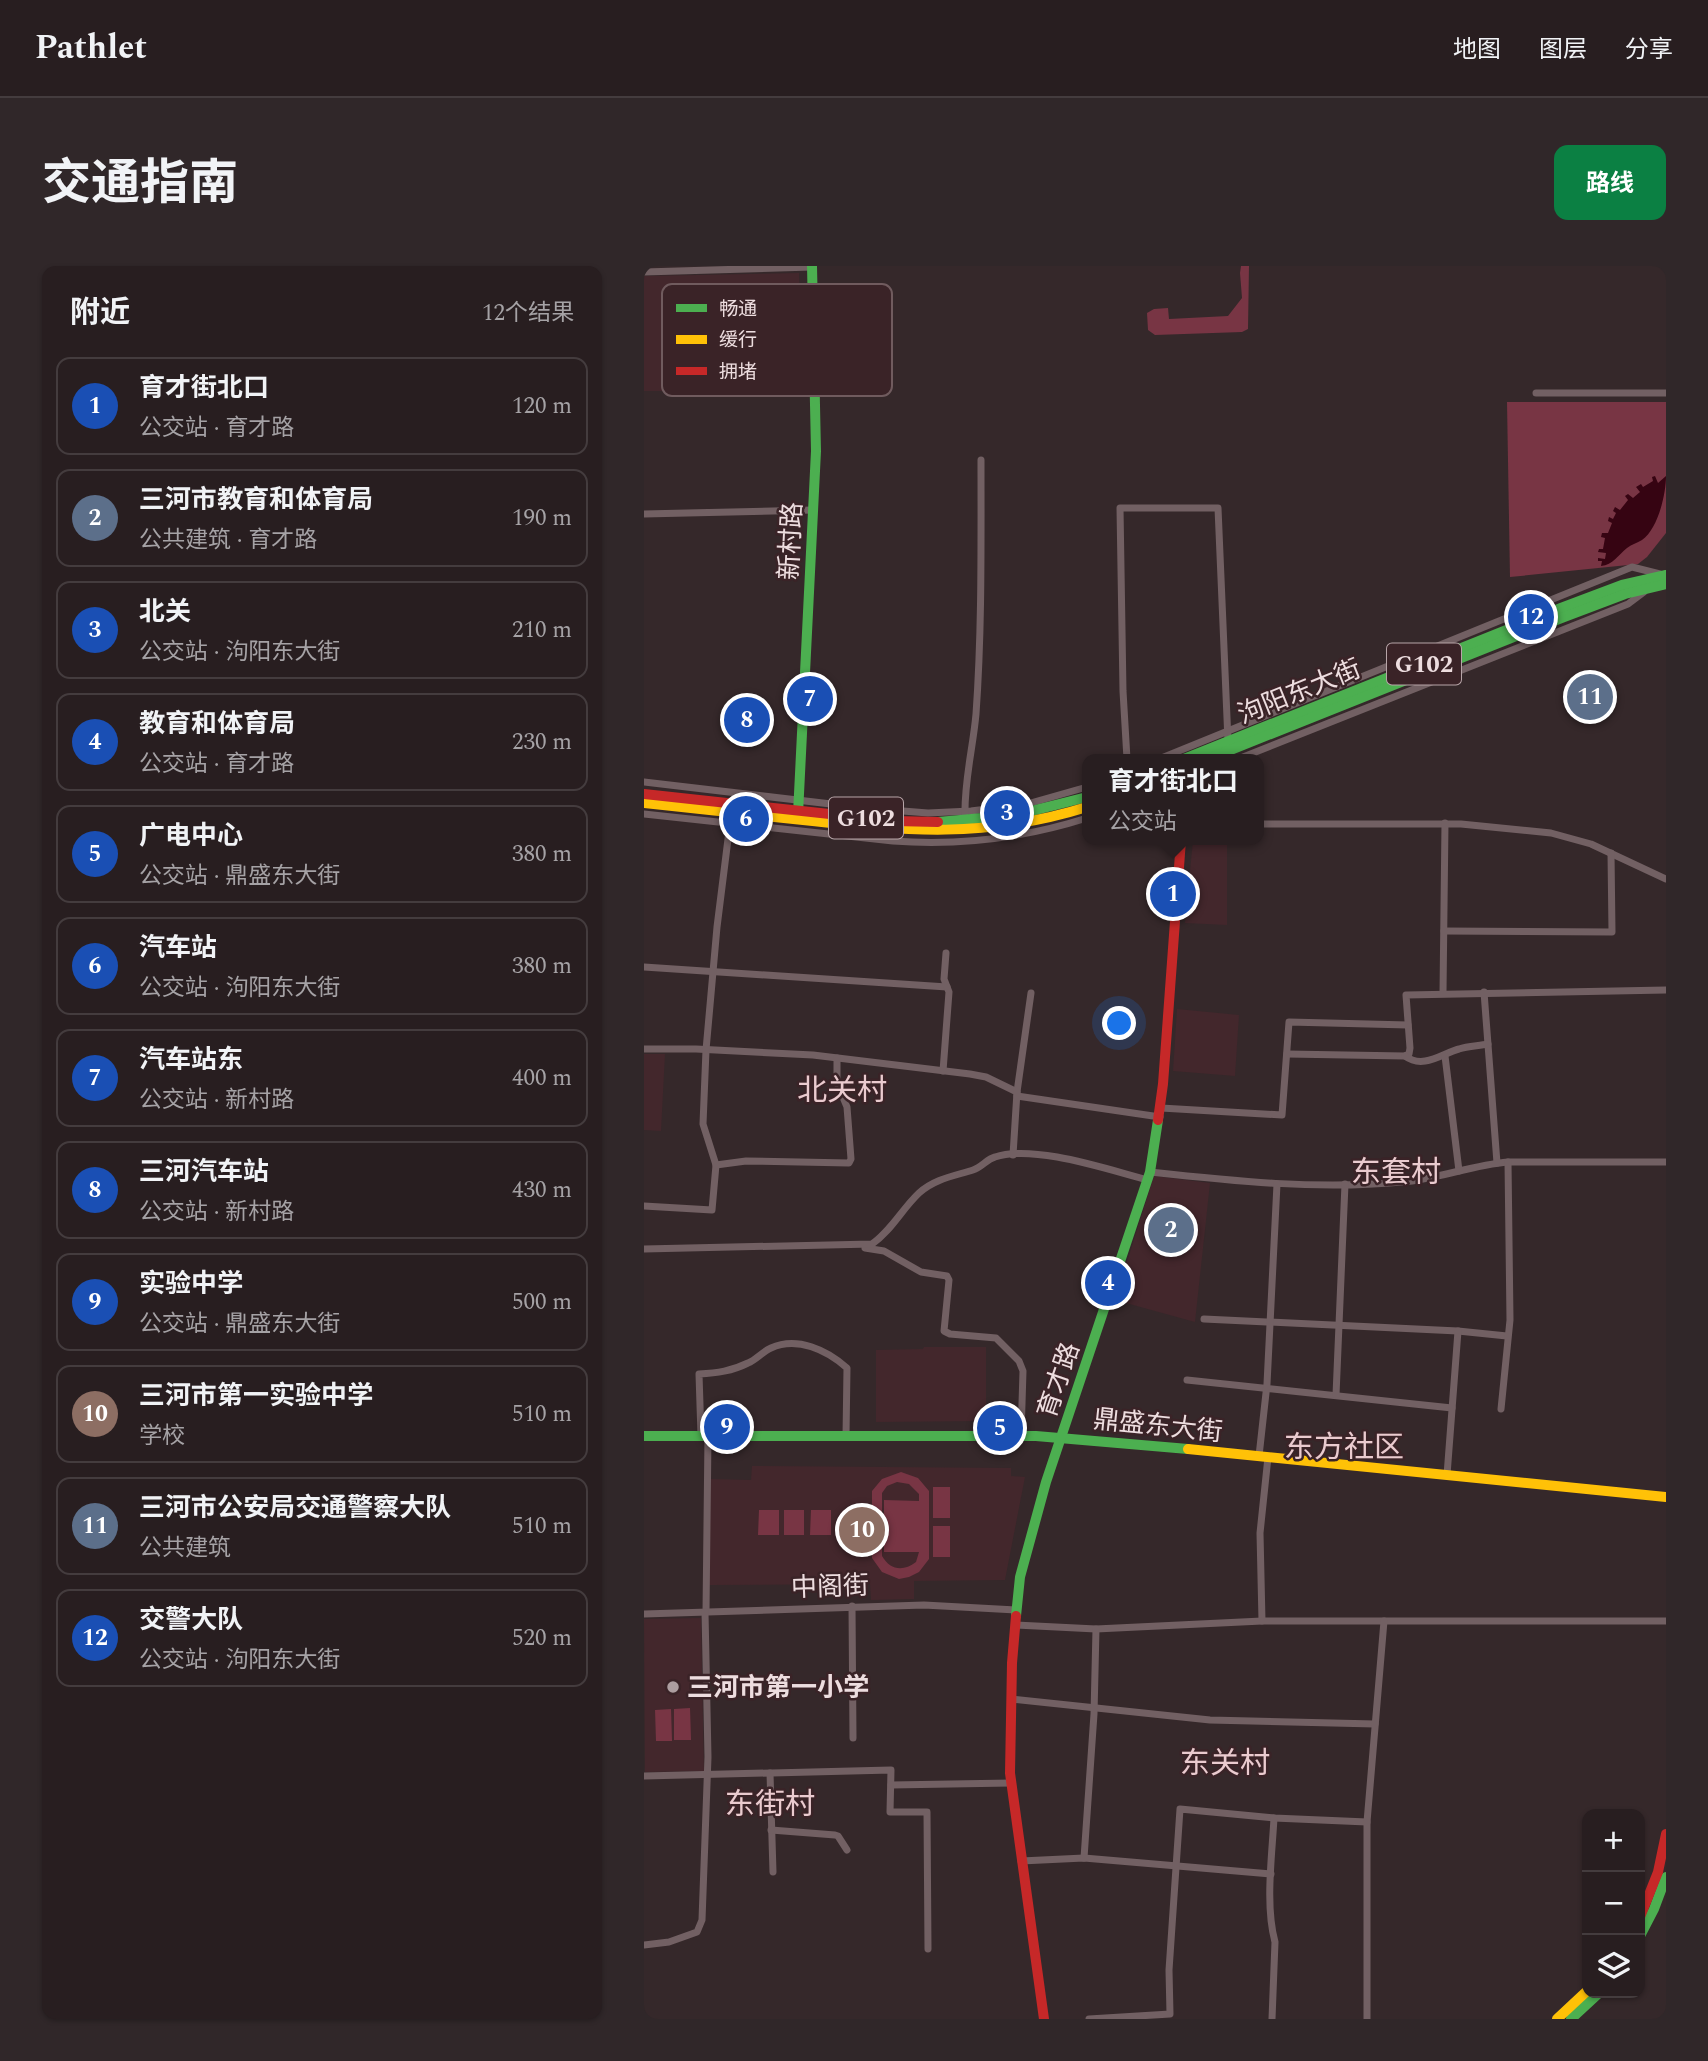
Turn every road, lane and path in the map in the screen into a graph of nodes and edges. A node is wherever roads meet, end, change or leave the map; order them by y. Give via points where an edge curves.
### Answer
1 (812, 266) edge
2 (644, 272) edge
3 (812, 284) edge
4 (1536, 393) dead end
5 (1666, 393) edge
6 (815, 396) edge
7 (981, 460) dead end
8 (813, 510) junction
9 (644, 514) edge
10 (1665, 578) edge
11 (1651, 587) junction
12 (1228, 737) junction
13 (1127, 754) edge
14 (1175, 754) edge
15 (1194, 754) edge
16 (1221, 754) edge
17 (1251, 754) edge
18 (644, 782) edge
19 (1082, 788) edge
20 (644, 794) edge
21 (1082, 798) edge
22 (644, 803) edge
23 (1082, 808) edge
24 (798, 810) junction
25 (644, 814) edge
26 (966, 817) junction
27 (1082, 819) edge
28 (730, 823) junction
29 (1445, 823) junction
30 (1264, 824) edge
31 (1181, 845) edge
32 (1611, 853) junction
33 (1666, 880) edge
34 (1444, 932) junction
35 (946, 953) dead end
36 (644, 967) edge
37 (713, 971) junction
38 (947, 988) junction
39 (1666, 990) edge
40 (1484, 992) junction
41 (1031, 993) dead end
42 (1443, 993) junction
43 (1408, 1025) junction
44 (1488, 1044) junction
45 (644, 1049) edge
46 (706, 1050) junction
47 (1287, 1054) junction
48 (1405, 1056) junction
49 (1445, 1056) junction
50 (837, 1058) junction
51 (943, 1071) junction
52 (1017, 1094) junction
53 (1160, 1112) junction
54 (1013, 1155) junction
55 (1666, 1162) edge
56 (1497, 1163) junction
57 (1508, 1163) junction
58 (716, 1165) junction
59 (1459, 1171) junction
60 (1149, 1176) junction
61 (1277, 1184) junction
62 (1345, 1184) junction
63 (644, 1206) edge
64 (862, 1246) junction
65 (644, 1248) edge
66 (1204, 1319) dead end
67 (1270, 1322) junction
68 (1339, 1325) junction
69 (1458, 1331) junction
70 (1507, 1336) junction
71 (1187, 1380) dead end
72 (1267, 1388) junction
73 (1336, 1395) junction
74 (1452, 1408) junction
75 (1501, 1409) dead end
76 (644, 1436) edge
77 (704, 1436) junction
78 (846, 1436) junction
79 (1021, 1436) junction
80 (1060, 1438) junction
81 (1264, 1457) junction
82 (1447, 1475) junction
83 (1666, 1497) edge
84 (852, 1606) junction
85 (1017, 1610) junction
86 (705, 1612) junction
87 (644, 1614) edge
88 (1262, 1621) junction
89 (1384, 1621) junction
90 (1666, 1621) edge
91 (1015, 1625) junction
92 (1096, 1629) junction
93 (1011, 1699) junction
94 (1094, 1708) junction
95 (1375, 1724) junction
96 (853, 1738) dead end
97 (770, 1773) junction
98 (708, 1774) junction
99 (644, 1776) edge
100 (1011, 1783) junction
101 (891, 1785) junction
102 (1275, 1818) junction
103 (1367, 1822) junction
104 (771, 1830) junction
105 (1666, 1834) edge
106 (847, 1850) dead end
107 (1084, 1858) junction
108 (1021, 1861) junction
109 (1176, 1866) junction
110 (773, 1872) dead end
111 (1271, 1874) junction
112 (1666, 1877) edge
113 (1645, 1904) edge
114 (1641, 1935) edge
115 (644, 1945) edge
116 (928, 1949) dead end
117 (1582, 1996) edge
118 (1594, 1998) edge
119 (1044, 2019) edge
120 (1089, 2019) edge
121 (1272, 2019) edge
122 (1367, 2019) edge
123 (1556, 2019) edge
124 (1571, 2019) edge

1 - 2 street
1 - 3 main road, 新村路
4 - 5 street
6 - 8 main road, 新村路
7 - 26 street via 976,716
8 - 9 street
8 - 24 main road, 新村路
10 - 11 main road, 泃阳东大街 / G102
10 - 12 main road, 泃阳东大街 / G102 via 1610,590
11 - 16 main road, 泃阳东大街 / G102 via 1625,593
11 - 17 street via 1628,604
12 - 13 street via 1219,508 1120,508
12 - 14 street
12 - 15 main road, 泃阳东大街 / G102
18 - 24 street
19 - 26 street
20 - 24 main road, G102
21 - 26 main road, G102 via 1020,815
22 - 24 main road, G102
23 - 24 main road, G102 via 966,831 894,830
24 - 26 main road, G102 via 895,821
25 - 28 street
27 - 28 street via 991,840 933,843
28 - 37 street
29 - 30 street
29 - 32 street via 1551,833
29 - 34 street
31 - 53 main road, 育才路
32 - 33 street
32 - 34 street via 1612,932
34 - 42 street
35 - 38 street
36 - 37 street
37 - 38 street
37 - 46 street
38 - 51 street
39 - 40 street
40 - 42 street
40 - 44 street
41 - 52 street
42 - 43 street via 1406,995
43 - 47 street via 1289,1022
43 - 48 street via 1410,1048
44 - 49 street
44 - 56 street
45 - 46 street
46 - 50 street
46 - 58 street via 703,1124
47 - 48 street
47 - 53 street via 1282,1115
48 - 49 street via 1420,1061
49 - 59 street
50 - 51 street
50 - 58 street via 838,1087 847,1107 849,1163 746,1161
51 - 52 street via 986,1077
52 - 53 street
52 - 54 street
53 - 60 main road, 育才路
54 - 60 street via 1060,1158
54 - 64 street via 994,1157 977,1169 931,1185 878,1240
55 - 57 street
56 - 57 street
56 - 59 street
57 - 70 street
58 - 63 street via 712,1210
59 - 62 street via 1404,1182
60 - 61 street
60 - 80 main road, 育才路
61 - 62 street
61 - 67 street
62 - 68 street
64 - 65 street
64 - 79 street via 884,1251 921,1272 947,1276 944,1331 996,1338 1019,1361 1023,1371
66 - 67 street
67 - 68 street
67 - 72 street
68 - 69 street
68 - 73 street
69 - 70 street
69 - 74 street
70 - 75 street
71 - 72 street
72 - 73 street
72 - 81 street
73 - 74 street
74 - 82 street
76 - 77 main road, 鼎盛东大街
77 - 78 main road, 鼎盛东大街
77 - 78 street via 699,1374 733,1369 771,1348 794,1343 809,1345 847,1368
77 - 86 street
78 - 79 main road, 鼎盛东大街
79 - 80 main road, 鼎盛东大街
80 - 81 main road, 鼎盛东大街
80 - 85 main road, 育才路 via 1032,1524
81 - 82 main road, 鼎盛东大街
81 - 88 street
82 - 83 main road, 鼎盛东大街
84 - 85 street, 中阁街
84 - 86 street, 中阁街
84 - 96 street
85 - 91 main road, 育才路
86 - 87 street, 中阁街
86 - 98 street
88 - 89 street
88 - 92 street
89 - 90 street
89 - 95 street
91 - 92 street
91 - 93 main road, 育才路
92 - 94 street
93 - 94 street
93 - 100 main road, 育才路
94 - 95 street via 1210,1720
94 - 107 street
95 - 103 street
97 - 98 street
97 - 101 street via 891,1770
97 - 104 street
98 - 99 street
98 - 115 street via 700,1927 686,1937
100 - 101 street
100 - 108 main road, 育才路
101 - 116 street via 890,1812 927,1812
102 - 103 street
102 - 109 street via 1180,1809
102 - 111 street
103 - 122 street
104 - 106 street via 835,1835
104 - 110 street
105 - 113 main road
107 - 108 street
107 - 109 street
108 - 119 main road, 育才路
109 - 111 street
109 - 120 street via 1170,2014
111 - 121 street via 1275,1942
112 - 114 main road
117 - 123 main road
118 - 124 main road

